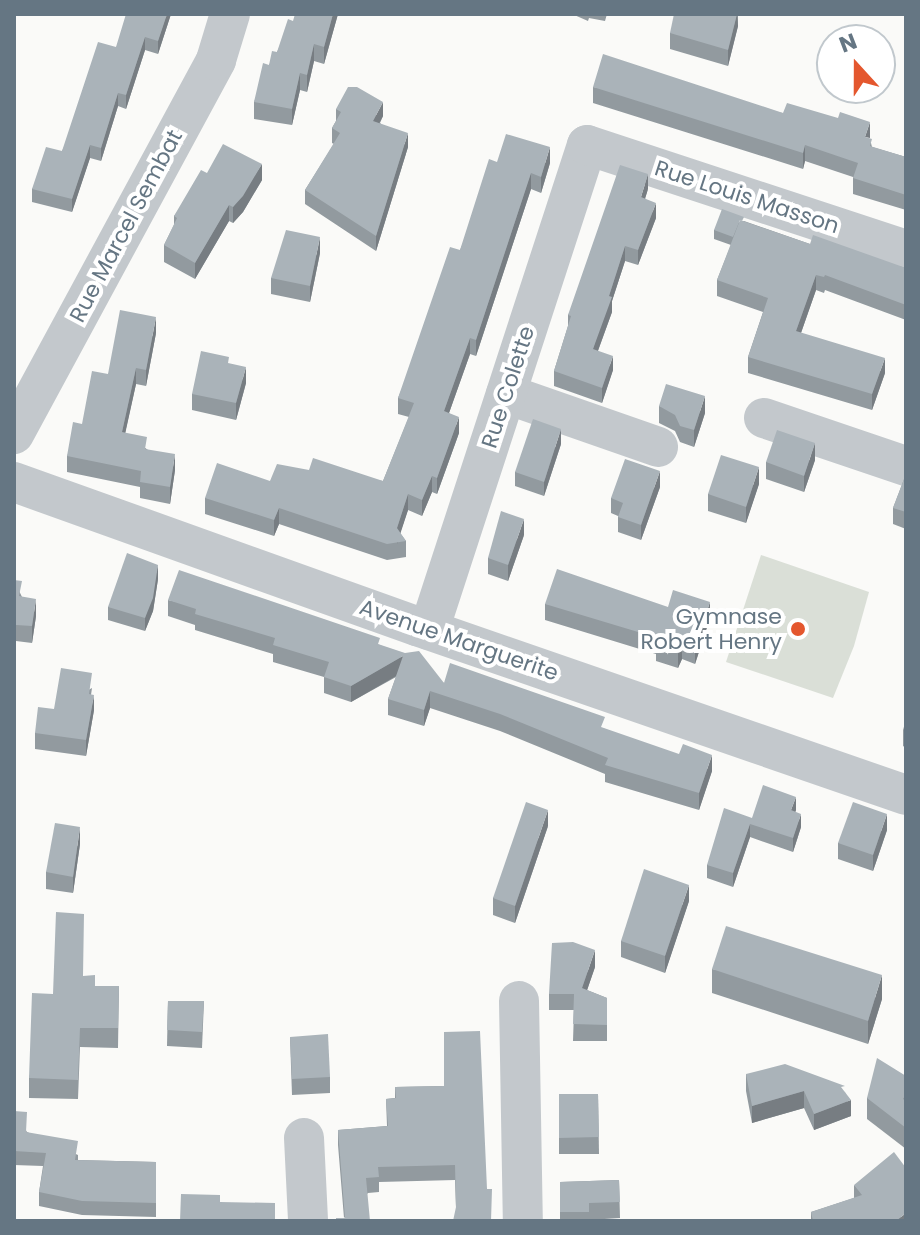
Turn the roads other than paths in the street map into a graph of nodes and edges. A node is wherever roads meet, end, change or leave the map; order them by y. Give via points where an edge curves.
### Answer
1 (230, 14) edge
2 (587, 145) joint
3 (906, 250) edge
4 (506, 394) junction
5 (764, 418) dead end
6 (14, 434) edge
7 (658, 447) dead end
8 (906, 466) edge
9 (14, 482) edge
10 (429, 630) junction
11 (906, 795) edge
12 (519, 1001) dead end
13 (304, 1138) dead end
14 (308, 1221) edge
15 (523, 1221) edge

1 - 6 street, Rue Marcel Sembat via 216,60
2 - 3 street, Rue Louis Masson
2 - 4 street, Rue Colette
4 - 7 street
4 - 10 street, Rue Colette
5 - 8 street
9 - 10 street, Avenue Marguerite
10 - 11 street, Avenue Marguerite
12 - 15 street
13 - 14 street

